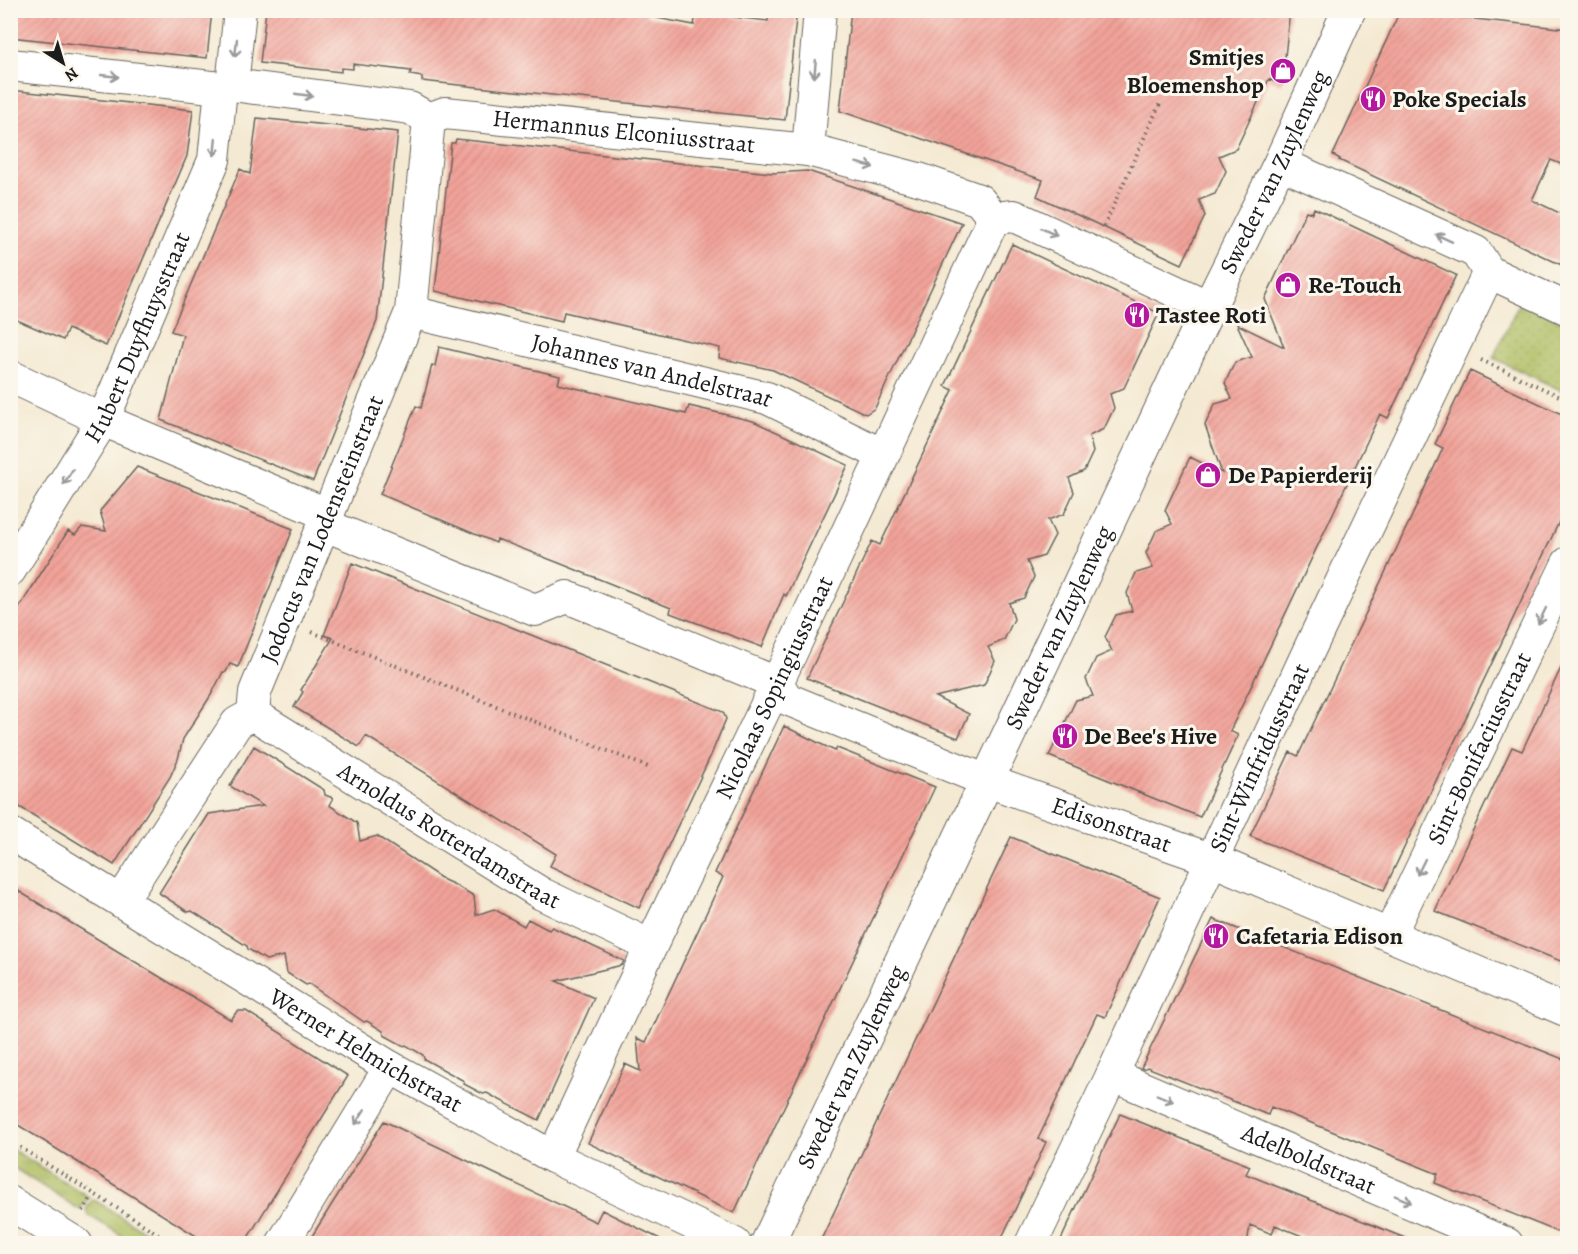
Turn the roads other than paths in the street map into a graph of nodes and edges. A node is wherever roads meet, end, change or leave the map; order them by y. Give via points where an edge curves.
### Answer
1 (240, 10) edge
2 (820, 10) edge
3 (1349, 10) edge
4 (10, 65) edge
5 (226, 87) junction
6 (429, 119) junction
7 (808, 150) junction
8 (1280, 163) junction
9 (994, 218) junction
10 (1489, 272) junction
11 (1209, 307) junction
12 (1568, 309) edge
13 (411, 312) junction
14 (10, 376) edge
15 (103, 420) junction
16 (882, 454) junction
17 (327, 520) junction
18 (1568, 563) edge
19 (10, 570) edge
20 (777, 683) junction
21 (253, 714) junction
22 (987, 781) junction
23 (10, 833) edge
24 (1210, 859) junction
25 (121, 901) junction
26 (1390, 934) junction
27 (651, 946) junction
28 (1568, 1011) edge
29 (390, 1067) junction
30 (1112, 1075) junction
31 (553, 1157) junction
32 (10, 1203) edge
33 (79, 1229) edge
34 (282, 1244) edge
35 (735, 1244) edge
36 (767, 1244) edge
37 (1031, 1244) edge
38 (1507, 1244) edge

1 -> 5 street, Hubert Duyfhuysstraat
2 -> 7 street
3 - 8 street, Sweder van Zuylenweg
4 -> 5 street
5 -> 6 street via 410,108
5 -> 15 street, Hubert Duyfhuysstraat via 214,160
6 - 7 street, Hermannus Elconiusstraat via 445,113
6 - 13 street, Jodocus van Lodensteinstraat
7 -> 9 street, Hermannus Elconiusstraat via 922,180 979,200
10 -> 8 street via 1476,252
8 - 11 street, Sweder van Zuylenweg
9 -> 11 street via 1014,216
9 - 16 street, Nicolaas Sopingiusstraat
10 - 12 street
10 - 24 street, Sint-Winfridusstraat
11 - 22 street, Sweder van Zuylenweg
13 - 16 street, Johannes van Andelstraat via 767,398
13 - 17 street, Jodocus van Lodensteinstraat
14 - 15 street
15 - 17 street
15 -> 19 street, Hubert Duyfhuysstraat
16 - 20 street, Nicolaas Sopingiusstraat
17 - 20 street via 535,610 567,597
17 - 21 street, Jodocus van Lodensteinstraat via 255,692
18 -> 26 street, Sint-Bonifaciusstraat
20 - 22 street, Edisonstraat via 787,699
20 - 27 street, Nicolaas Sopingiusstraat
21 - 25 street via 237,723
21 - 27 street, Arnoldus Rotterdamstraat via 542,894
22 - 24 street, Edisonstraat
22 - 36 street, Sweder van Zuylenweg
23 - 25 street, Werner Helmichstraat
24 - 26 street, Edisonstraat
24 - 30 street, Sint-Winfridusstraat
25 - 29 street, Werner Helmichstraat
26 - 28 street, Edisonstraat
27 - 31 street, Nicolaas Sopingiusstraat
29 - 31 street, Werner Helmichstraat
29 -> 34 street
30 - 37 street, Sint-Winfridusstraat
30 -> 38 street, Adelboldstraat
31 - 35 street, Werner Helmichstraat
32 - 33 street

